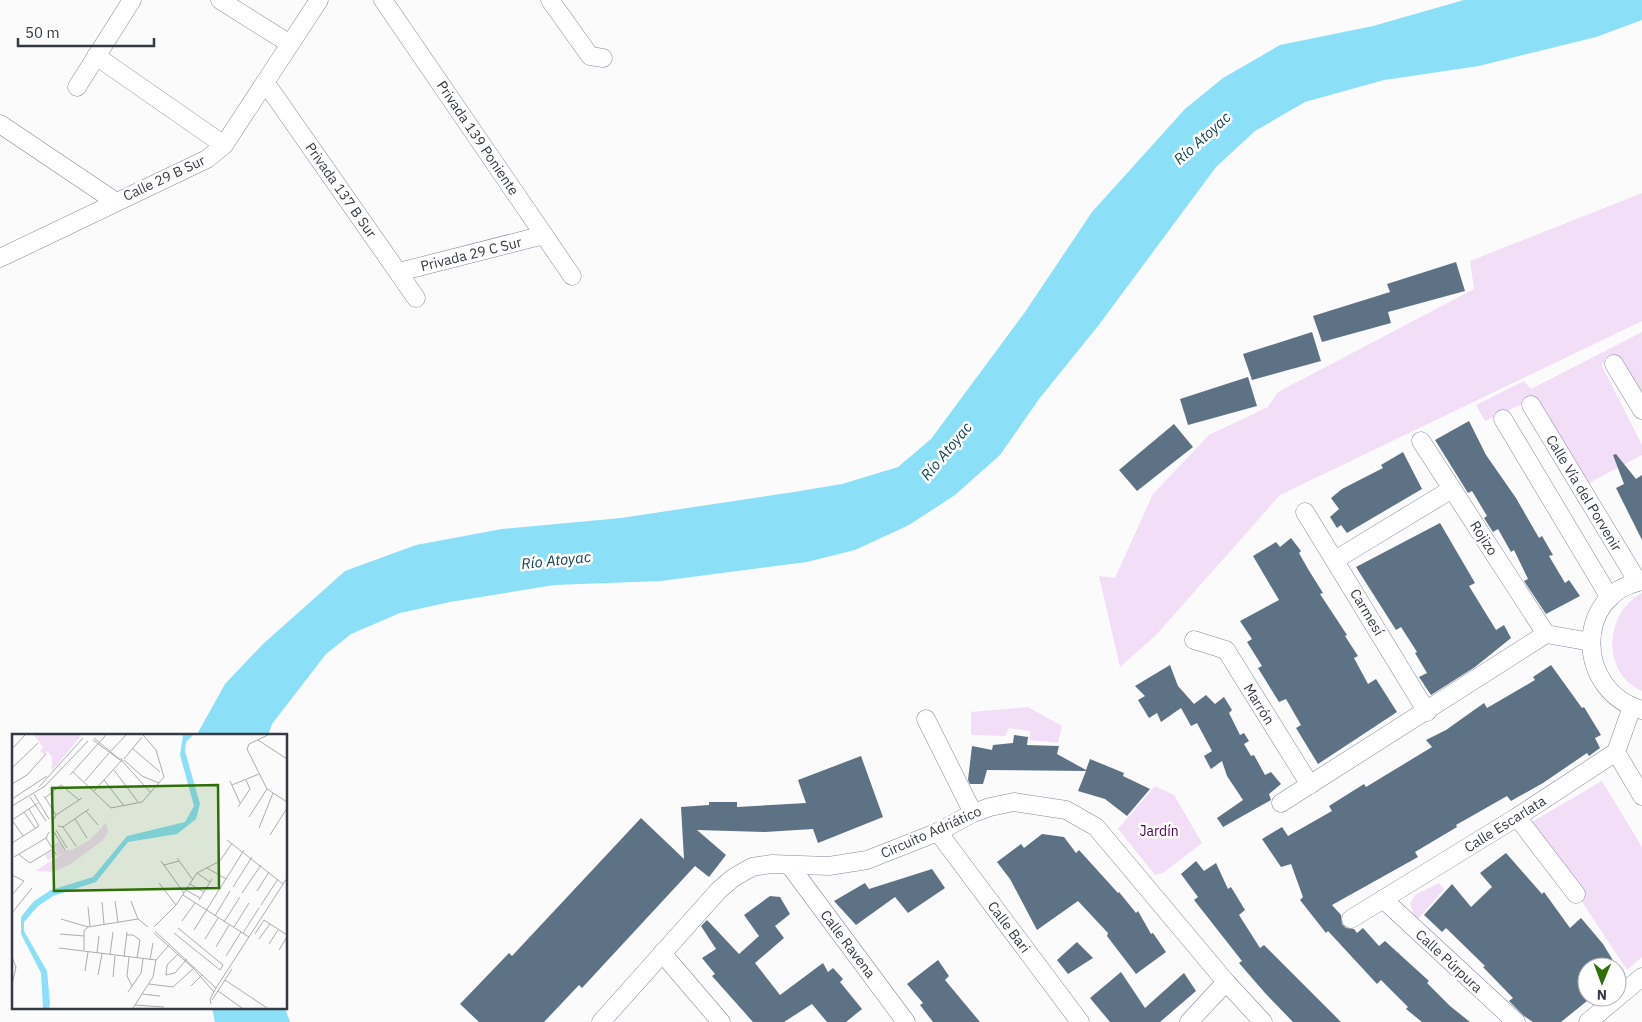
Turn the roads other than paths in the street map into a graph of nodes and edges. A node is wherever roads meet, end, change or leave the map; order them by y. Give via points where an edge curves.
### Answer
1 (132, 0) edge
2 (220, 0) edge
3 (319, 0) edge
4 (383, 0) edge
5 (550, 0) edge
6 (290, 44) junction
7 (96, 56) junction
8 (603, 58) dead end
9 (265, 82) junction
10 (76, 87) dead end
11 (0, 124) edge
12 (224, 145) junction
13 (116, 202) junction
14 (544, 235) junction
15 (0, 258) edge
16 (399, 272) junction
17 (572, 276) dead end
18 (416, 298) dead end
19 (1614, 364) dead end
20 (1531, 405) dead end
21 (1642, 410) edge
22 (1503, 419) dead end
23 (1421, 441) dead end
24 (1452, 489) junction
25 (1305, 512) dead end
26 (1335, 560) junction
27 (1640, 581) edge
28 (1610, 598) junction
29 (1546, 634) junction
30 (1194, 640) dead end
31 (1591, 642) junction
32 (1637, 709) edge
33 (1427, 712) junction
34 (926, 720) dead end
35 (1616, 752) junction
36 (1310, 785) junction
37 (1642, 796) edge
38 (1281, 803) dead end
39 (973, 813) junction
40 (1517, 817) junction
41 (938, 832) junction
42 (790, 866) junction
43 (1576, 894) dead end
44 (1383, 899) junction
45 (1351, 919) dead end
46 (662, 953) junction
47 (1642, 977) edge
48 (1226, 982) junction
49 (601, 1022) edge
50 (721, 1022) edge
51 (906, 1022) edge
52 (1080, 1022) edge
53 (1189, 1022) edge
54 (1263, 1022) edge
55 (1516, 1022) edge
56 (1588, 1022) edge

1 - 7 street
2 - 6 street
3 - 6 street, Calle 29 B Sur
4 - 14 street, Privada 139 Poniente
5 - 8 street via 590,56
6 - 9 street, Calle 29 B Sur
7 - 10 street
7 - 12 street
9 - 12 street, Calle 29 B Sur
9 - 16 street, Privada 137 B Sur
11 - 13 street
12 - 13 street, Calle 29 B Sur via 207,159
13 - 15 street, Calle 29 B Sur
14 - 16 street, Privada 29 C Sur
14 - 17 street, Privada 139 Poniente
16 - 18 street, Privada 137 B Sur
19 - 21 street
20 - 27 street, Calle Vía del Porvenir
22 - 28 street
23 - 24 street, Rojizo
24 - 26 street
24 - 29 street, Rojizo
25 - 26 street, Carmesí
26 - 33 street, Carmesí
27 - 28 street
28 - 31 street via 1600,611
29 - 31 street
29 - 33 street
30 - 36 street, Marrón via 1226,650
31 - 32 street via 1593,662 1601,681 1614,696
32 - 35 street
33 - 36 street
34 - 39 street
35 - 37 street
35 - 40 street, Calle Escarlata
36 - 38 street
39 - 41 street, Circuito Adriático
39 - 48 street, Circuito Adriático via 1014,802 1043,805 1066,810 1096,827
40 - 43 street
40 - 44 street, Calle Escarlata
41 - 42 street, Circuito Adriático via 867,860 829,866
41 - 52 street, Calle Bari
42 - 46 street, Circuito Adriático via 752,867 733,878
42 - 51 street, Calle Ravena
44 - 45 street, Calle Escarlata
44 - 55 street, Calle Púrpura
46 - 49 street, Circuito Adriático
46 - 50 street
47 - 56 street
48 - 53 street
48 - 54 street, Circuito Adriático

